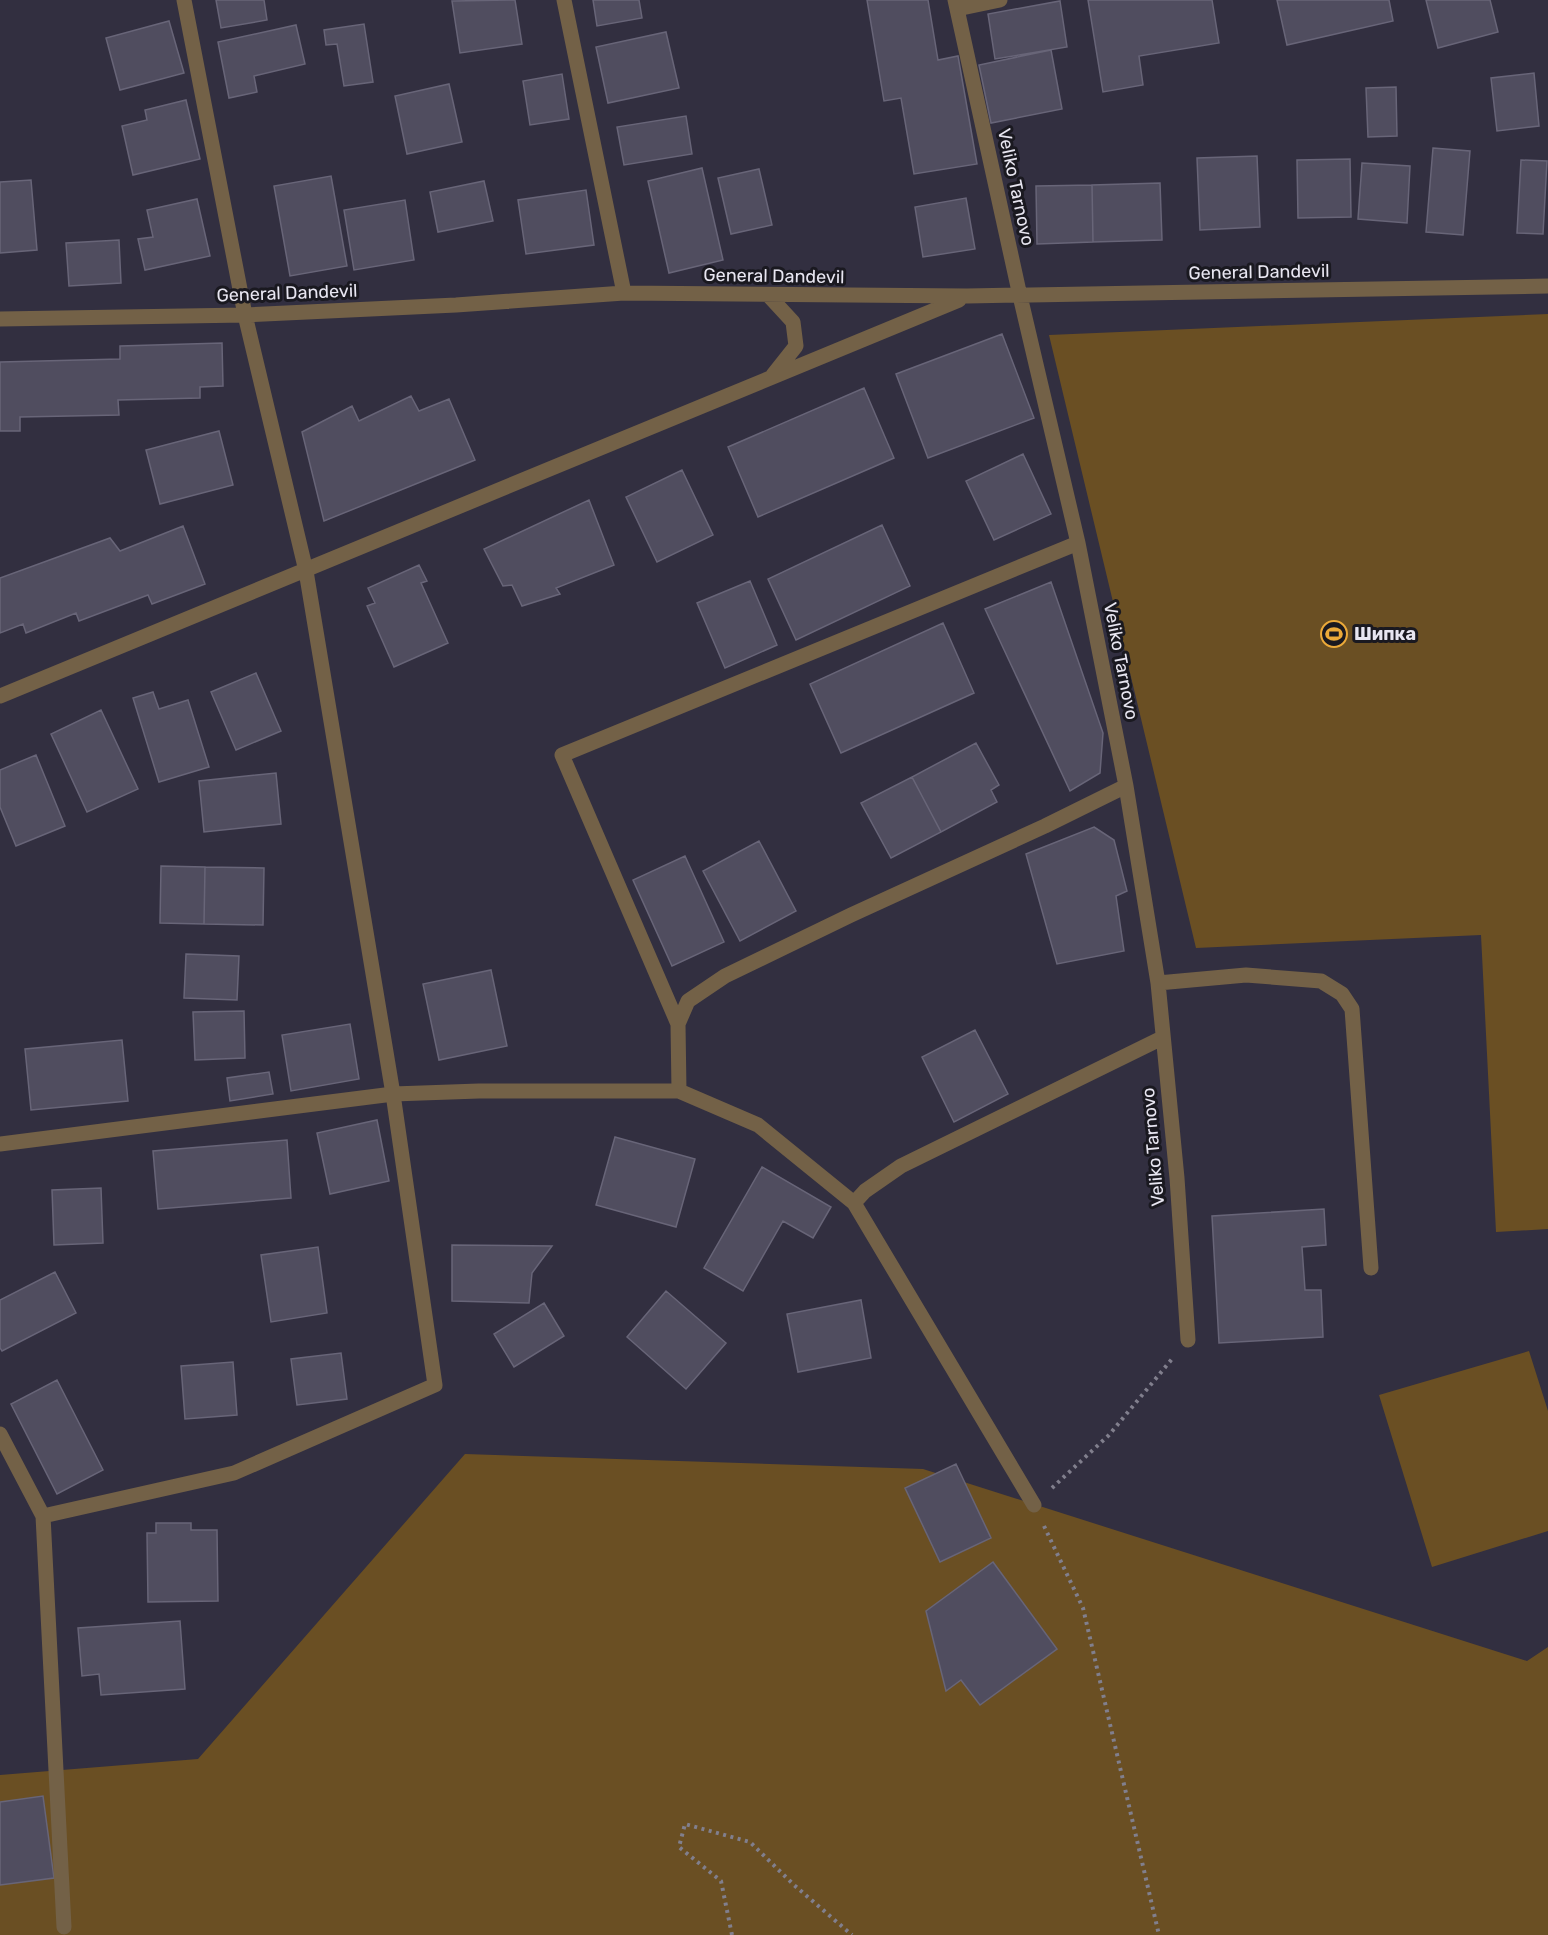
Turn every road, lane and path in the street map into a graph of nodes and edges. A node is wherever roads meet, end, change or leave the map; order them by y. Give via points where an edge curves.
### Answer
1 (184, 0) edge
2 (564, 0) edge
3 (1000, 0) edge
4 (956, 4) edge
5 (1548, 286) edge
6 (624, 293) junction
7 (769, 296) junction
8 (967, 296) junction
9 (1020, 296) junction
10 (245, 315) junction
11 (0, 319) edge
12 (771, 378) junction
13 (1078, 543) junction
14 (306, 571) junction
15 (0, 696) edge
16 (1126, 786) junction
17 (1158, 983) junction
18 (678, 1024) junction
19 (1162, 1038) junction
20 (680, 1091) junction
21 (393, 1094) junction
22 (0, 1144) edge
23 (854, 1203) junction
24 (1371, 1268) dead end
25 (1188, 1340) joint
26 (0, 1434) edge
27 (1034, 1505) junction
28 (43, 1516) junction
29 (64, 1927) dead end
30 (732, 1935) edge
31 (852, 1935) edge
32 (1159, 1935) edge

1 - 10 street
2 - 6 street
3 - 4 street
4 - 9 street, Veliko Tarnovo
5 - 9 street, General Dandevil
6 - 7 street, General Dandevil
6 - 10 street, General Dandevil
7 - 8 street, General Dandevil
7 - 12 street via 793,322 796,346
8 - 9 street, General Dandevil
8 - 12 street
9 - 13 street, Veliko Tarnovo
10 - 11 street, General Dandevil
10 - 14 street
12 - 14 street
13 - 16 street, Veliko Tarnovo
13 - 18 street via 562,755
14 - 15 street
14 - 21 street
16 - 17 street, Veliko Tarnovo
16 - 18 street via 725,976 688,1001
17 - 19 street, Veliko Tarnovo
17 - 24 street via 1246,975 1321,981 1342,994 1352,1009
18 - 20 street
19 - 23 street via 902,1166
19 - 25 street, Veliko Tarnovo
20 - 21 street
20 - 23 street via 758,1125
21 - 22 street
21 - 28 street via 435,1385 234,1473
23 - 27 street
25 - 27 path via 1109,1435
26 - 28 street
27 - 32 path via 1083,1608
28 - 29 street
30 - 31 path via 721,1881 679,1847 685,1824 750,1842

